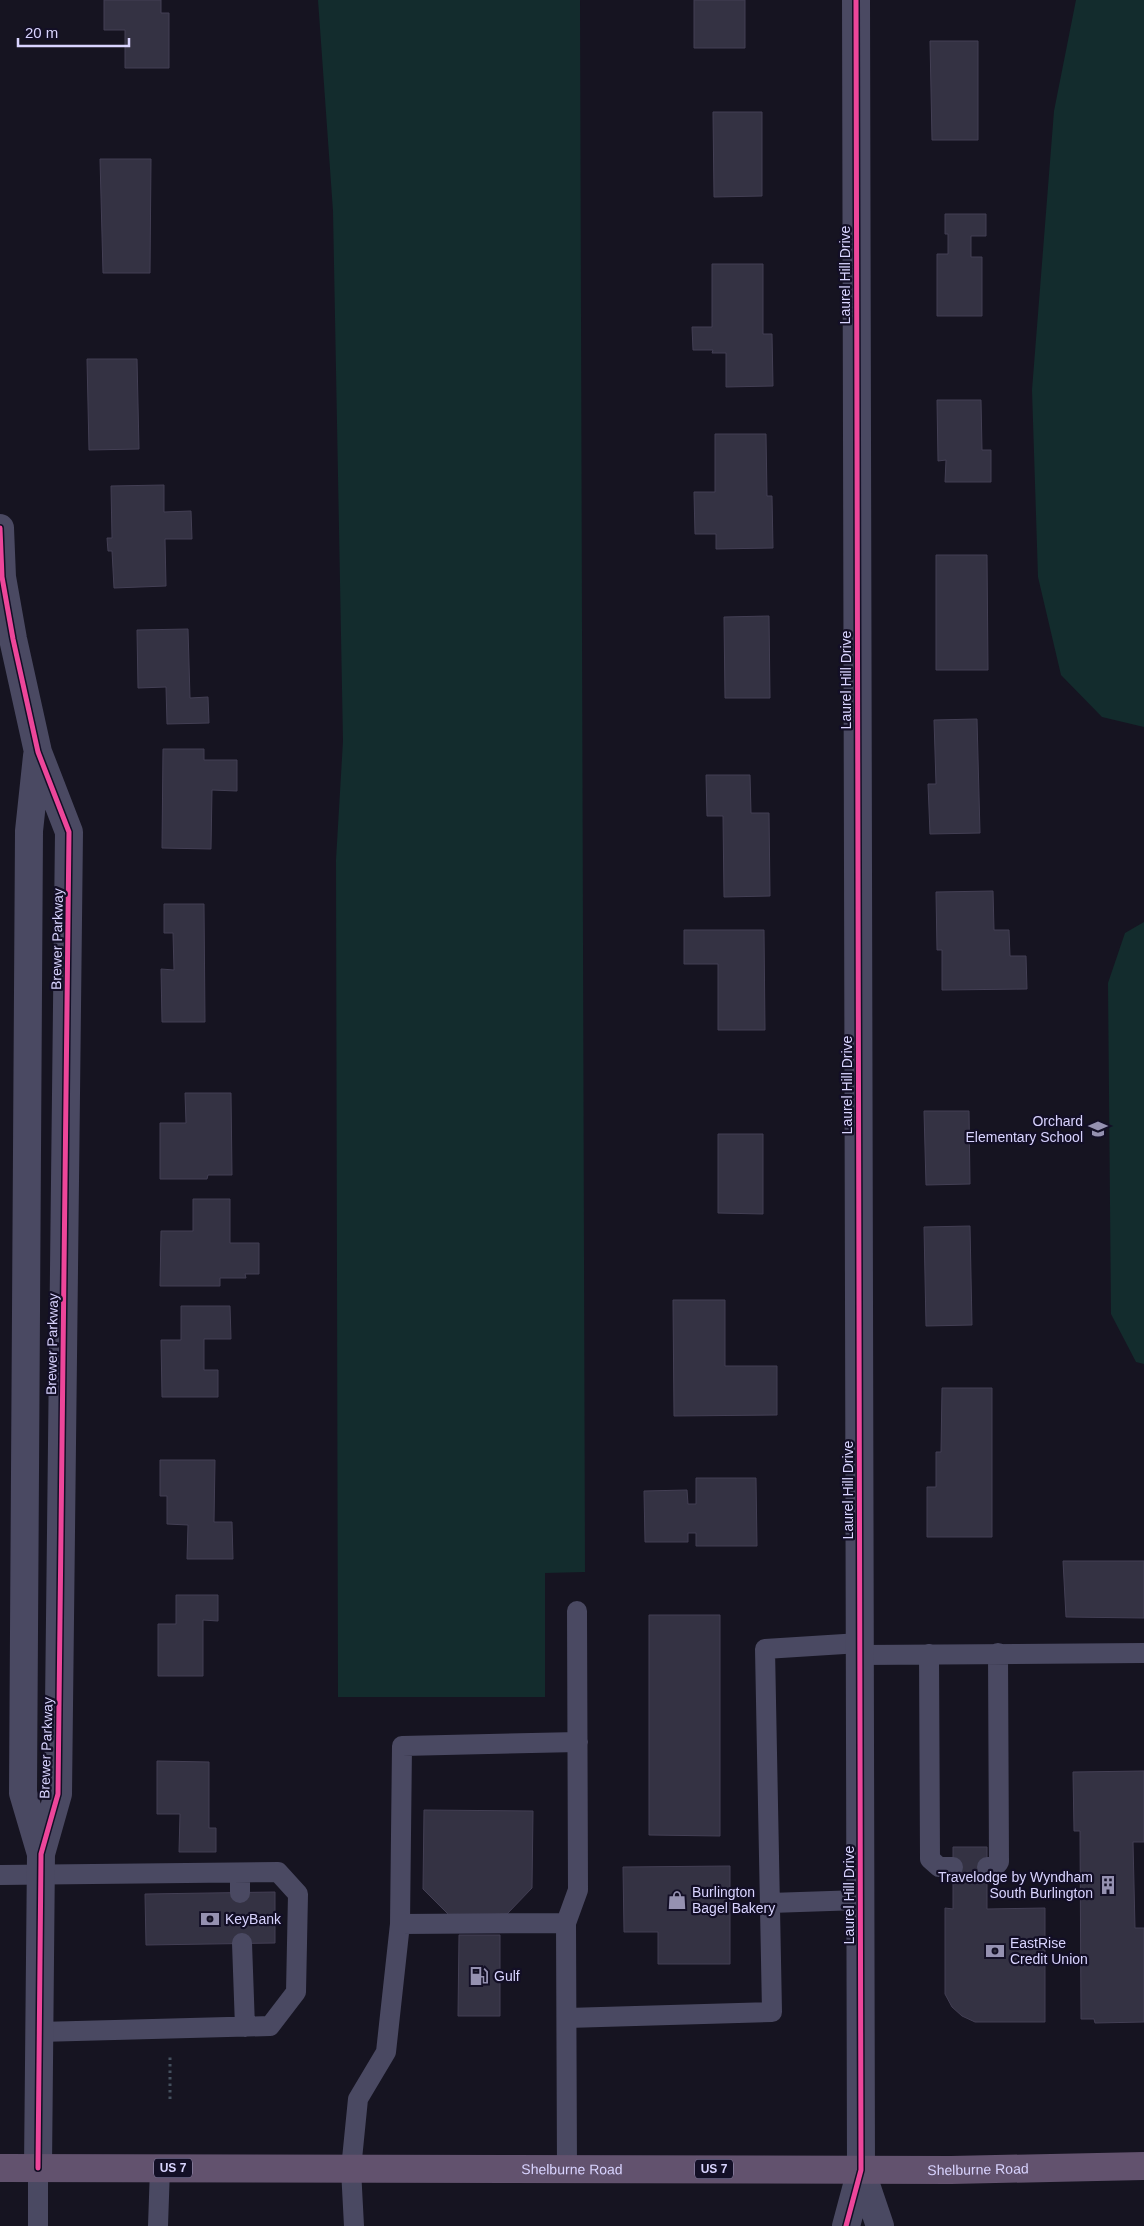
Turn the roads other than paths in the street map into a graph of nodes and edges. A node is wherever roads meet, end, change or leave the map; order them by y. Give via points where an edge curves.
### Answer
1 (856, 0) edge
2 (0, 528) edge
3 (38, 752) junction
4 (577, 1612) dead end
5 (860, 1649) junction
6 (998, 1653) junction
7 (1144, 1653) edge
8 (929, 1654) junction
9 (578, 1742) junction
10 (41, 1864) junction
11 (953, 1867) dead end
12 (987, 1867) dead end
13 (240, 1873) junction
14 (0, 1875) edge
15 (240, 1893) dead end
16 (860, 1900) junction
17 (770, 1903) junction
18 (566, 1923) junction
19 (400, 1924) junction
20 (242, 1943) dead end
21 (566, 2018) junction
22 (245, 2027) junction
23 (39, 2032) junction
24 (1144, 2166) edge
25 (0, 2168) edge
26 (38, 2168) junction
27 (160, 2168) junction
28 (351, 2169) junction
29 (567, 2169) junction
30 (861, 2170) junction
31 (38, 2226) edge
32 (158, 2226) edge
33 (354, 2226) edge
34 (846, 2226) edge
35 (880, 2226) edge

1 - 5 street, Laurel Hill Drive
2 - 3 street, Brewer Parkway via 2,577
3 - 10 street, Brewer Parkway via 29,831 23,1793
3 - 10 street, Brewer Parkway via 70,832 58,1794
4 - 9 lane
5 - 8 lane
5 - 16 street, Laurel Hill Drive
5 - 17 lane via 765,1648
6 - 7 lane
6 - 8 lane
6 - 12 lane via 999,1862 995,1867
8 - 11 lane via 930,1859 939,1867
9 - 18 lane via 578,1890
9 - 19 lane via 402,1746
10 - 13 lane
10 - 14 lane
10 - 23 street, Brewer Parkway
13 - 15 lane
13 - 22 lane via 278,1872 298,1894 296,1992 270,2026
16 - 17 lane
16 - 30 street, Laurel Hill Drive
17 - 21 lane via 772,2012
18 - 19 lane
18 - 21 lane
19 - 28 lane via 386,2052 358,2099
20 - 22 lane
21 - 29 lane
22 - 23 lane
23 - 26 street, Brewer Parkway
24 - 30 highway, Shelburne Road / US 7
25 - 26 highway, Shelburne Road / US 7
26 - 27 highway, Shelburne Road / US 7
26 - 31 lane
27 - 28 highway, Shelburne Road / US 7
27 - 32 lane
28 - 29 highway, Shelburne Road / US 7
28 - 33 lane
29 - 30 highway, Shelburne Road / US 7
30 - 34 street
30 - 35 street

